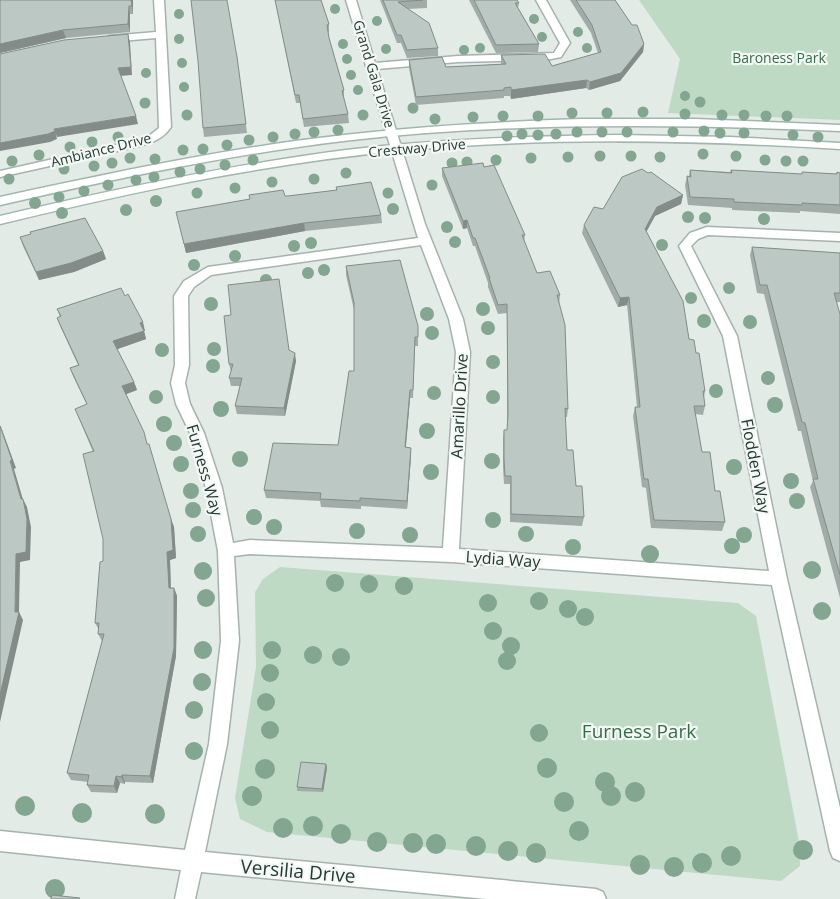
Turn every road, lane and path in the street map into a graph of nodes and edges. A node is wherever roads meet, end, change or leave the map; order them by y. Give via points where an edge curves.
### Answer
1 (159, 0) edge
2 (350, 0) edge
3 (541, 0) edge
4 (160, 35) junction
5 (99, 40) edge
6 (371, 66) junction
7 (840, 128) edge
8 (392, 133) junction
9 (840, 146) edge
10 (397, 148) junction
11 (0, 174) edge
12 (0, 202) edge
13 (0, 220) edge
14 (840, 238) edge
15 (425, 241) junction
16 (226, 551) junction
17 (451, 555) junction
18 (779, 579) junction
19 (0, 841) edge
20 (840, 851) edge
21 (193, 862) junction
22 (185, 899) edge
23 (596, 899) edge

1 - 4 street, Ambiance Drive
2 - 6 street, Grand Gala Drive
3 - 6 street via 565,43 557,55
4 - 5 street
4 - 11 street, Ambiance Drive via 166,127 162,133 136,144
6 - 8 street, Grand Gala Drive
7 - 8 street, Crestway Drive via 600,122
8 - 10 street, Grand Gala Drive
8 - 12 street, Crestway Drive via 236,153
9 - 10 street, Crestway Drive via 656,138 503,141
10 - 13 street, Crestway Drive via 261,165 79,200
10 - 15 street, Amarillo Drive
14 - 18 street, Flodden Way via 707,231 696,234 685,246 730,336
15 - 16 street, Furness Way via 208,271 189,284 181,296 182,365 178,384 214,488
15 - 17 street, Amarillo Drive via 456,319 463,352
16 - 17 street, Lydia Way via 250,547
16 - 21 street, Furness Way via 230,641 218,744
17 - 18 street, Lydia Way
18 - 20 street, Flodden Way
19 - 21 street, Versilia Drive
21 - 22 street, Furness Way
21 - 23 street, Versilia Drive

